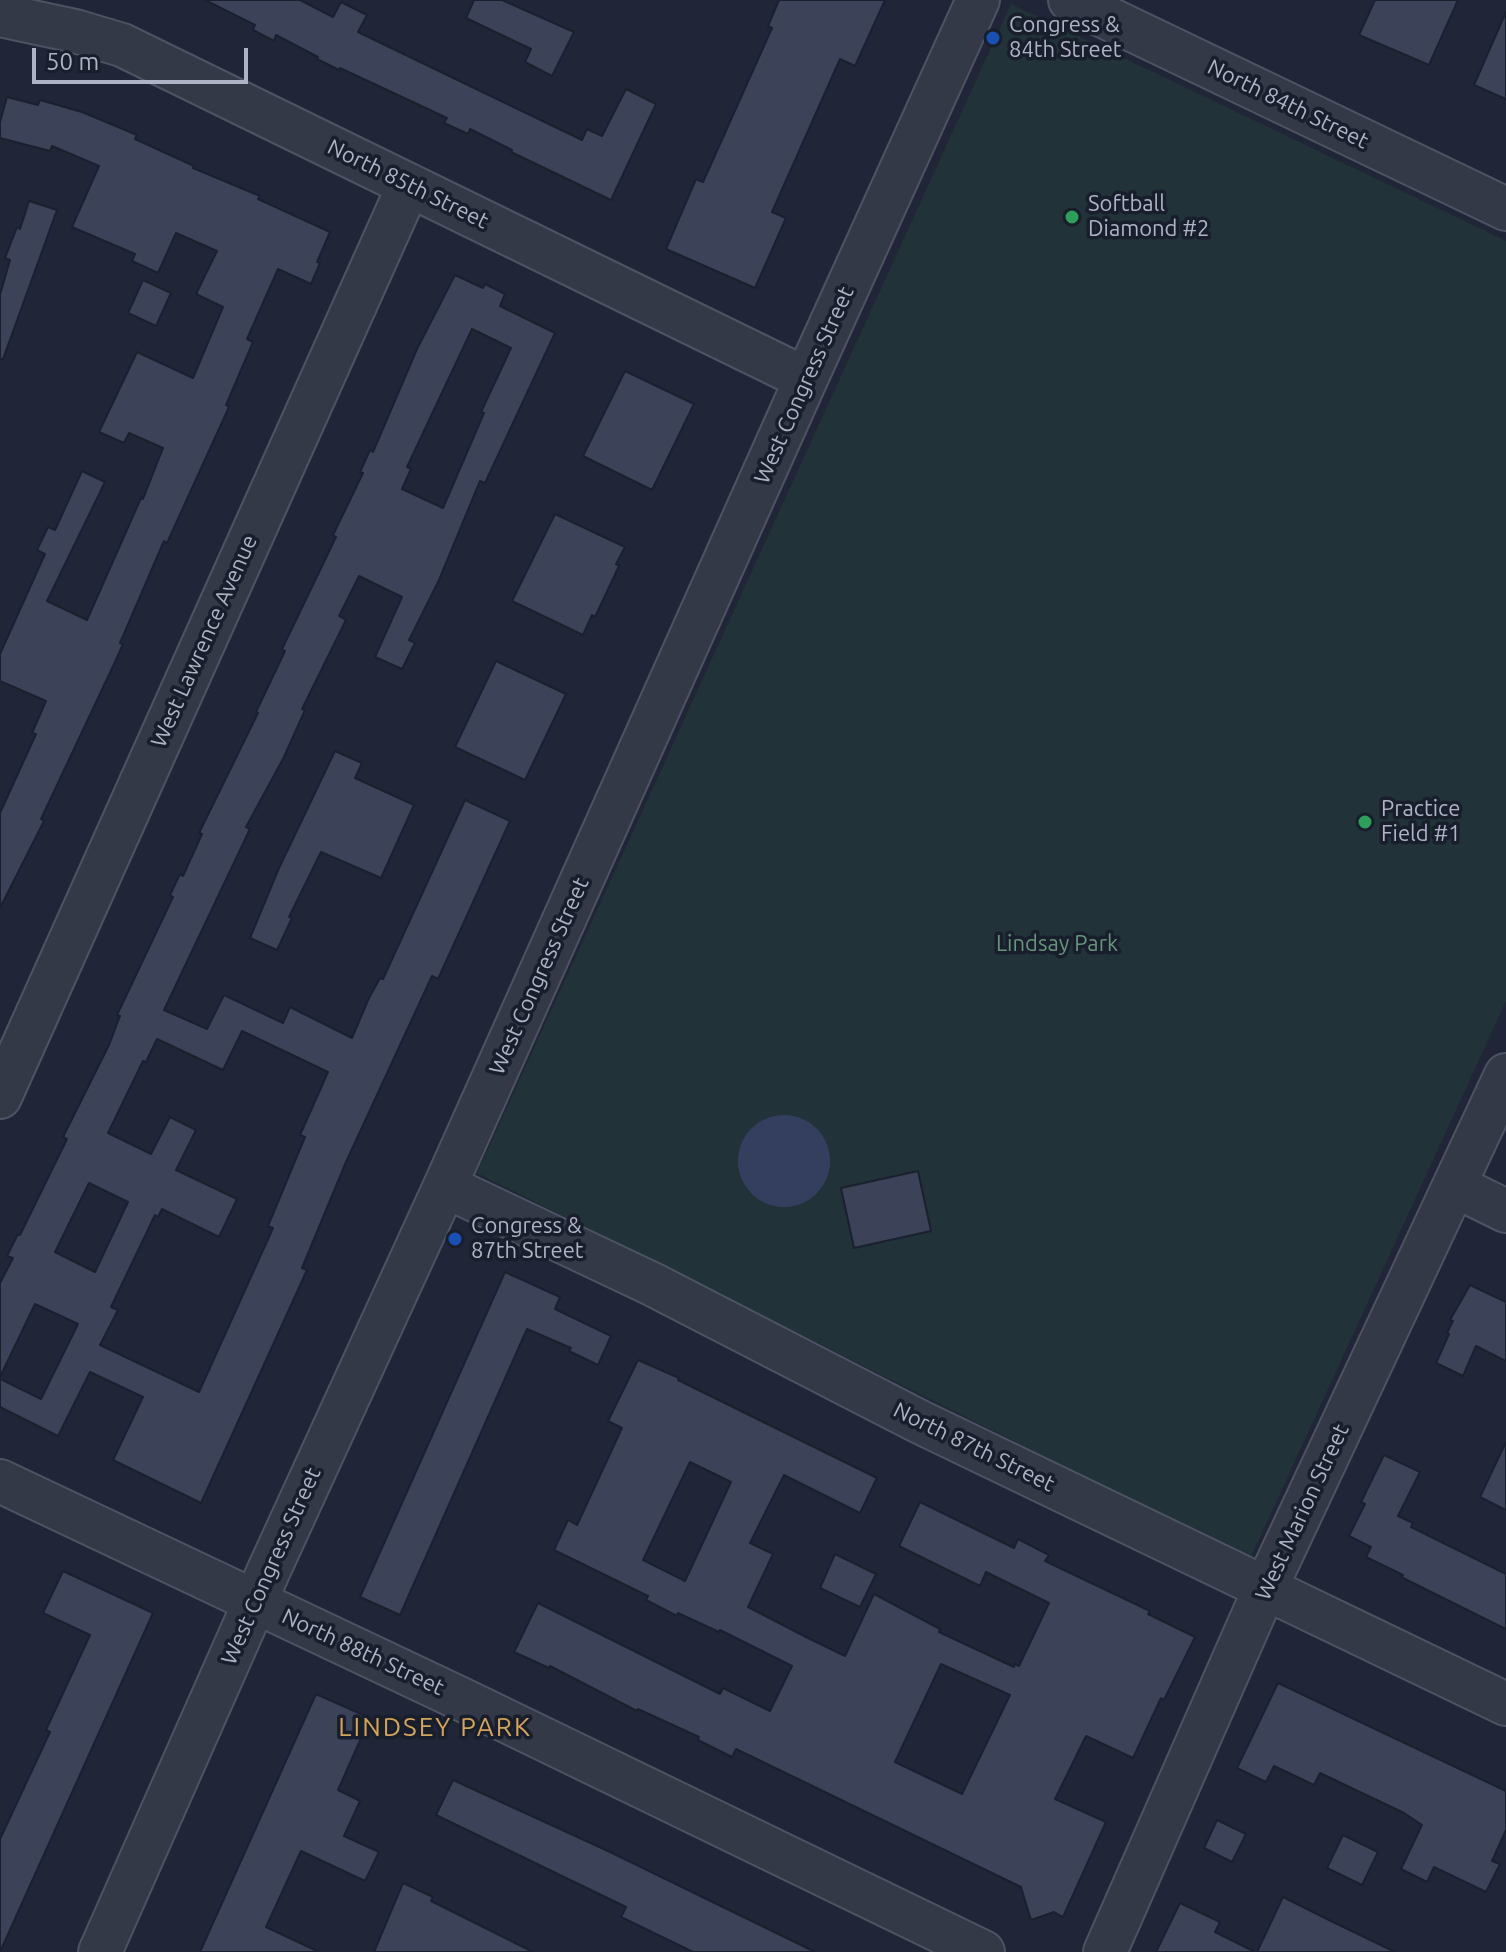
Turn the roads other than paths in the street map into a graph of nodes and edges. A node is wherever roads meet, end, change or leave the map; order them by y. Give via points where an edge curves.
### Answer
1 (978, 0) edge
2 (1070, 0) edge
3 (0, 15) edge
4 (409, 185) junction
5 (1506, 209) edge
6 (806, 379) junction
7 (1506, 1075) edge
8 (0, 1097) edge
9 (445, 1186) junction
10 (1455, 1186) junction
11 (1506, 1211) edge
12 (0, 1481) edge
13 (1266, 1587) junction
14 (254, 1601) junction
15 (1506, 1704) edge
16 (100, 1952) edge
17 (983, 1952) edge
18 (1105, 1952) edge

1 - 6 street, West Congress Street
2 - 5 street, North 84th Street
3 - 4 street, North 85th Street via 122,45
4 - 6 street, North 85th Street
4 - 8 street, West Lawrence Avenue
6 - 9 street, West Congress Street
7 - 10 street, West Marion Street
9 - 13 street, North 87th Street
9 - 14 street, West Congress Street
10 - 11 street
10 - 13 street, West Marion Street
12 - 14 street, North 88th Street
13 - 15 street, North 87th Street
13 - 18 street, West Marion Street
14 - 16 street, West Congress Street
14 - 17 street, North 88th Street

